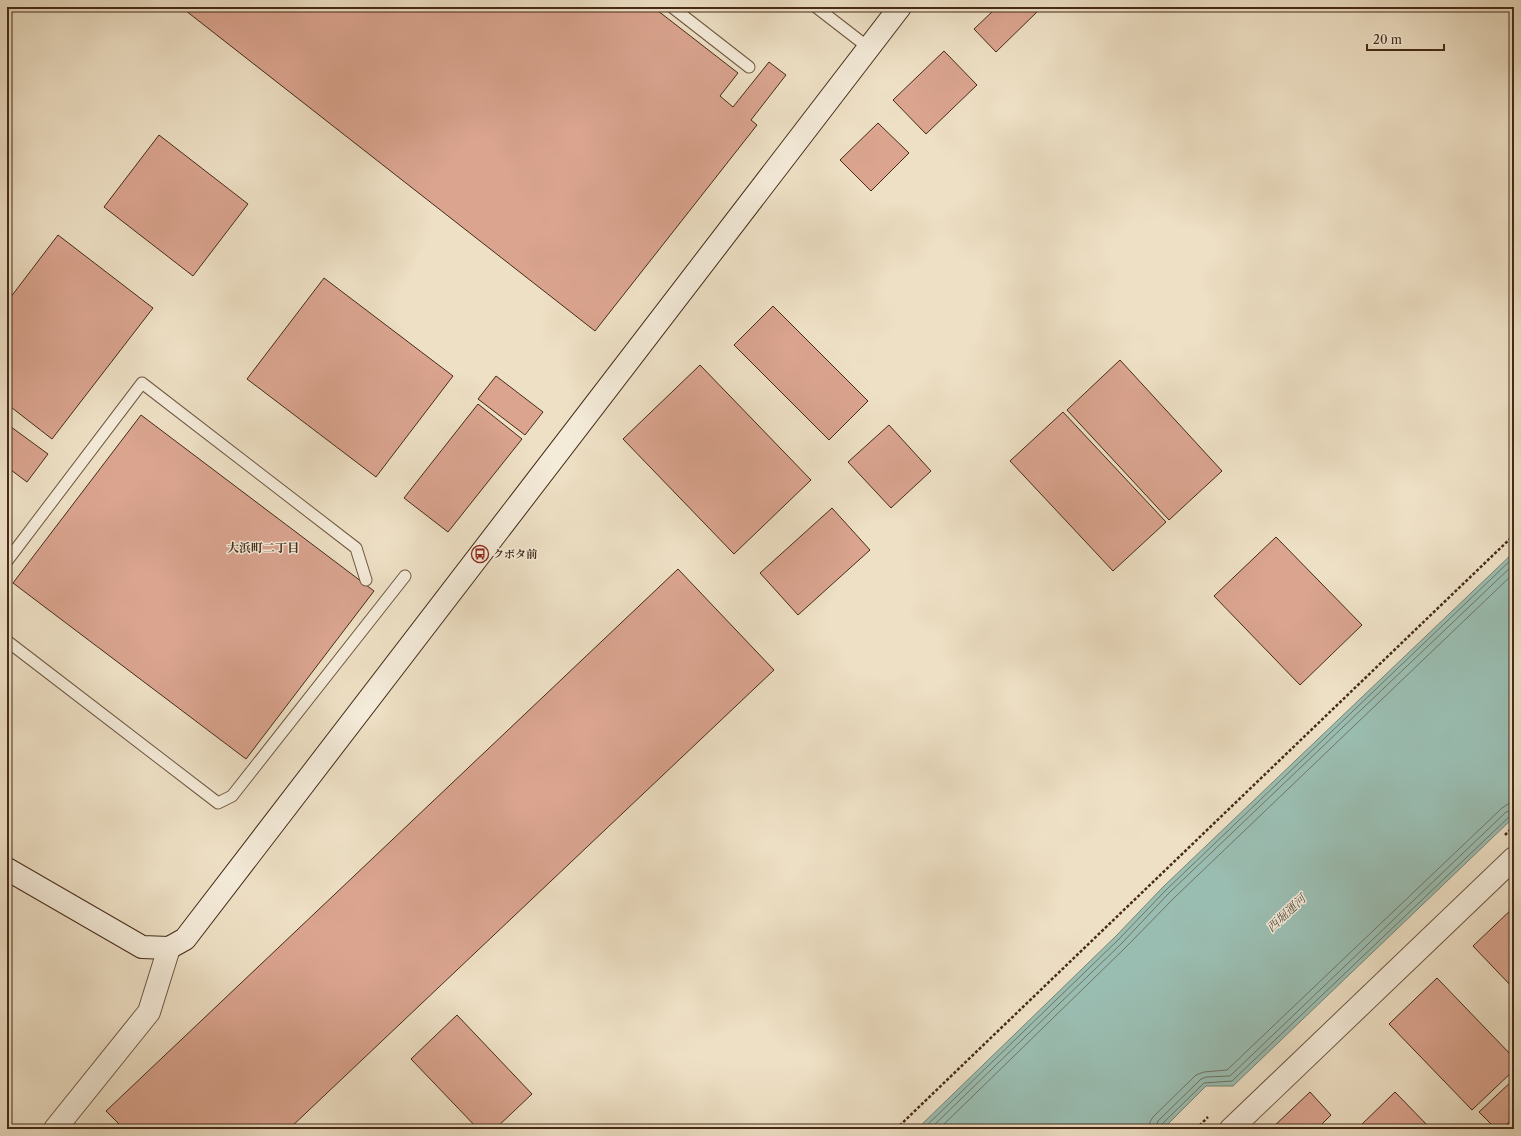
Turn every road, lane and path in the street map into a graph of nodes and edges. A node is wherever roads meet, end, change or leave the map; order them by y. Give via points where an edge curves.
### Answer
1 (672, 7) edge
2 (816, 7) edge
3 (900, 7) edge
4 (869, 48) junction
5 (749, 67) dead end
6 (1514, 535) edge
7 (7, 561) edge
8 (406, 576) dead end
9 (366, 580) dead end
10 (7, 641) edge
11 (1514, 858) edge
12 (7, 869) edge
13 (168, 948) junction
14 (55, 1129) edge
15 (896, 1129) edge
16 (1231, 1129) edge

1 - 5 lane
2 - 4 lane
3 - 4 street
4 - 13 street via 185,939
6 - 15 path
7 - 9 lane via 142,384 356,548
8 - 10 lane via 232,796 218,803
11 - 16 street
12 - 13 street via 142,947
13 - 14 street via 149,1012

